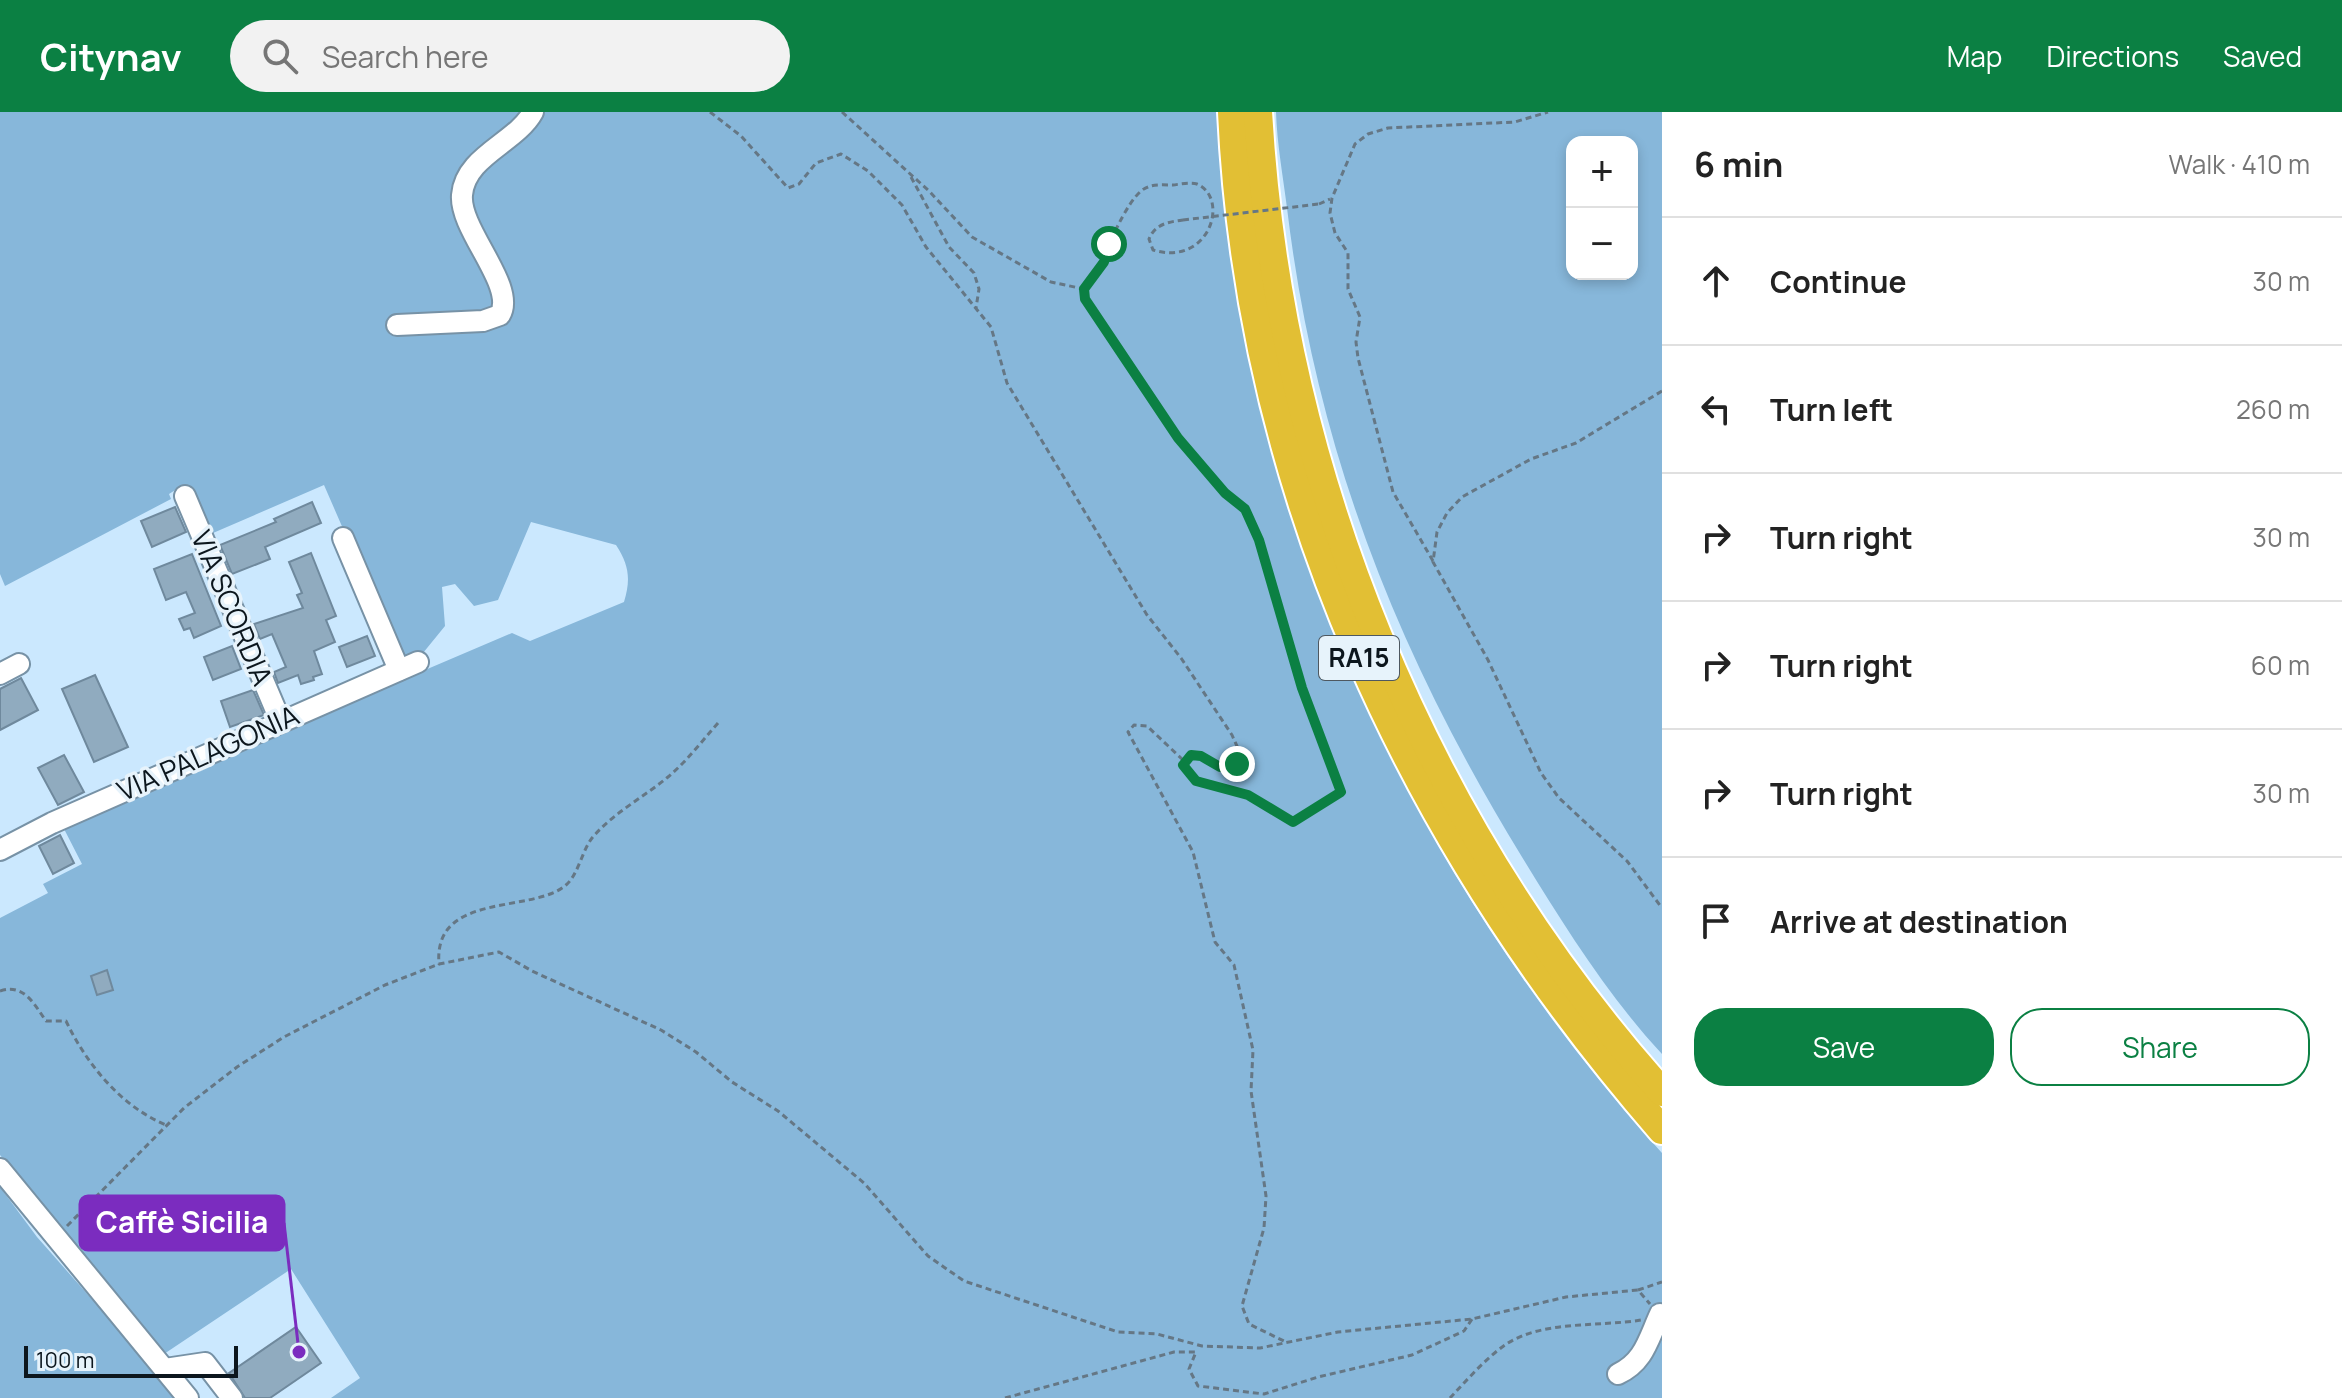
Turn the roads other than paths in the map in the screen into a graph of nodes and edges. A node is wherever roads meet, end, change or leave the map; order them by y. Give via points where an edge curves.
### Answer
1 (533, 112) edge
2 (1232, 112) edge
3 (1258, 112) edge
4 (397, 325) dead end
5 (185, 496) dead end
6 (343, 538) dead end
7 (19, 664) dead end
8 (0, 674) edge
9 (280, 720) junction
10 (0, 850) edge
11 (1662, 1092) edge
12 (1662, 1130) edge
13 (0, 1169) edge
14 (1660, 1314) edge
15 (165, 1369) junction
16 (1618, 1374) dead end
17 (188, 1398) edge
18 (232, 1398) edge

1 - 4 street via 526,125 476,165 462,195 470,227 504,297 500,315 483,321
2 - 12 highway, RA15 via 1248,265 1271,382 1306,514 1359,659 1403,753 1476,882 1545,986
3 - 11 highway, RA15 via 1273,262 1296,380 1330,507 1383,651 1436,763 1498,870 1601,1020
5 - 9 street, VIA SCORDIA
6 - 9 street, VIA PALAGONIA via 408,666
7 - 8 street
9 - 10 street, VIA PALAGONIA
13 - 15 street
14 - 16 street via 1644,1353 1634,1367
15 - 17 street
15 - 18 street via 205,1363

